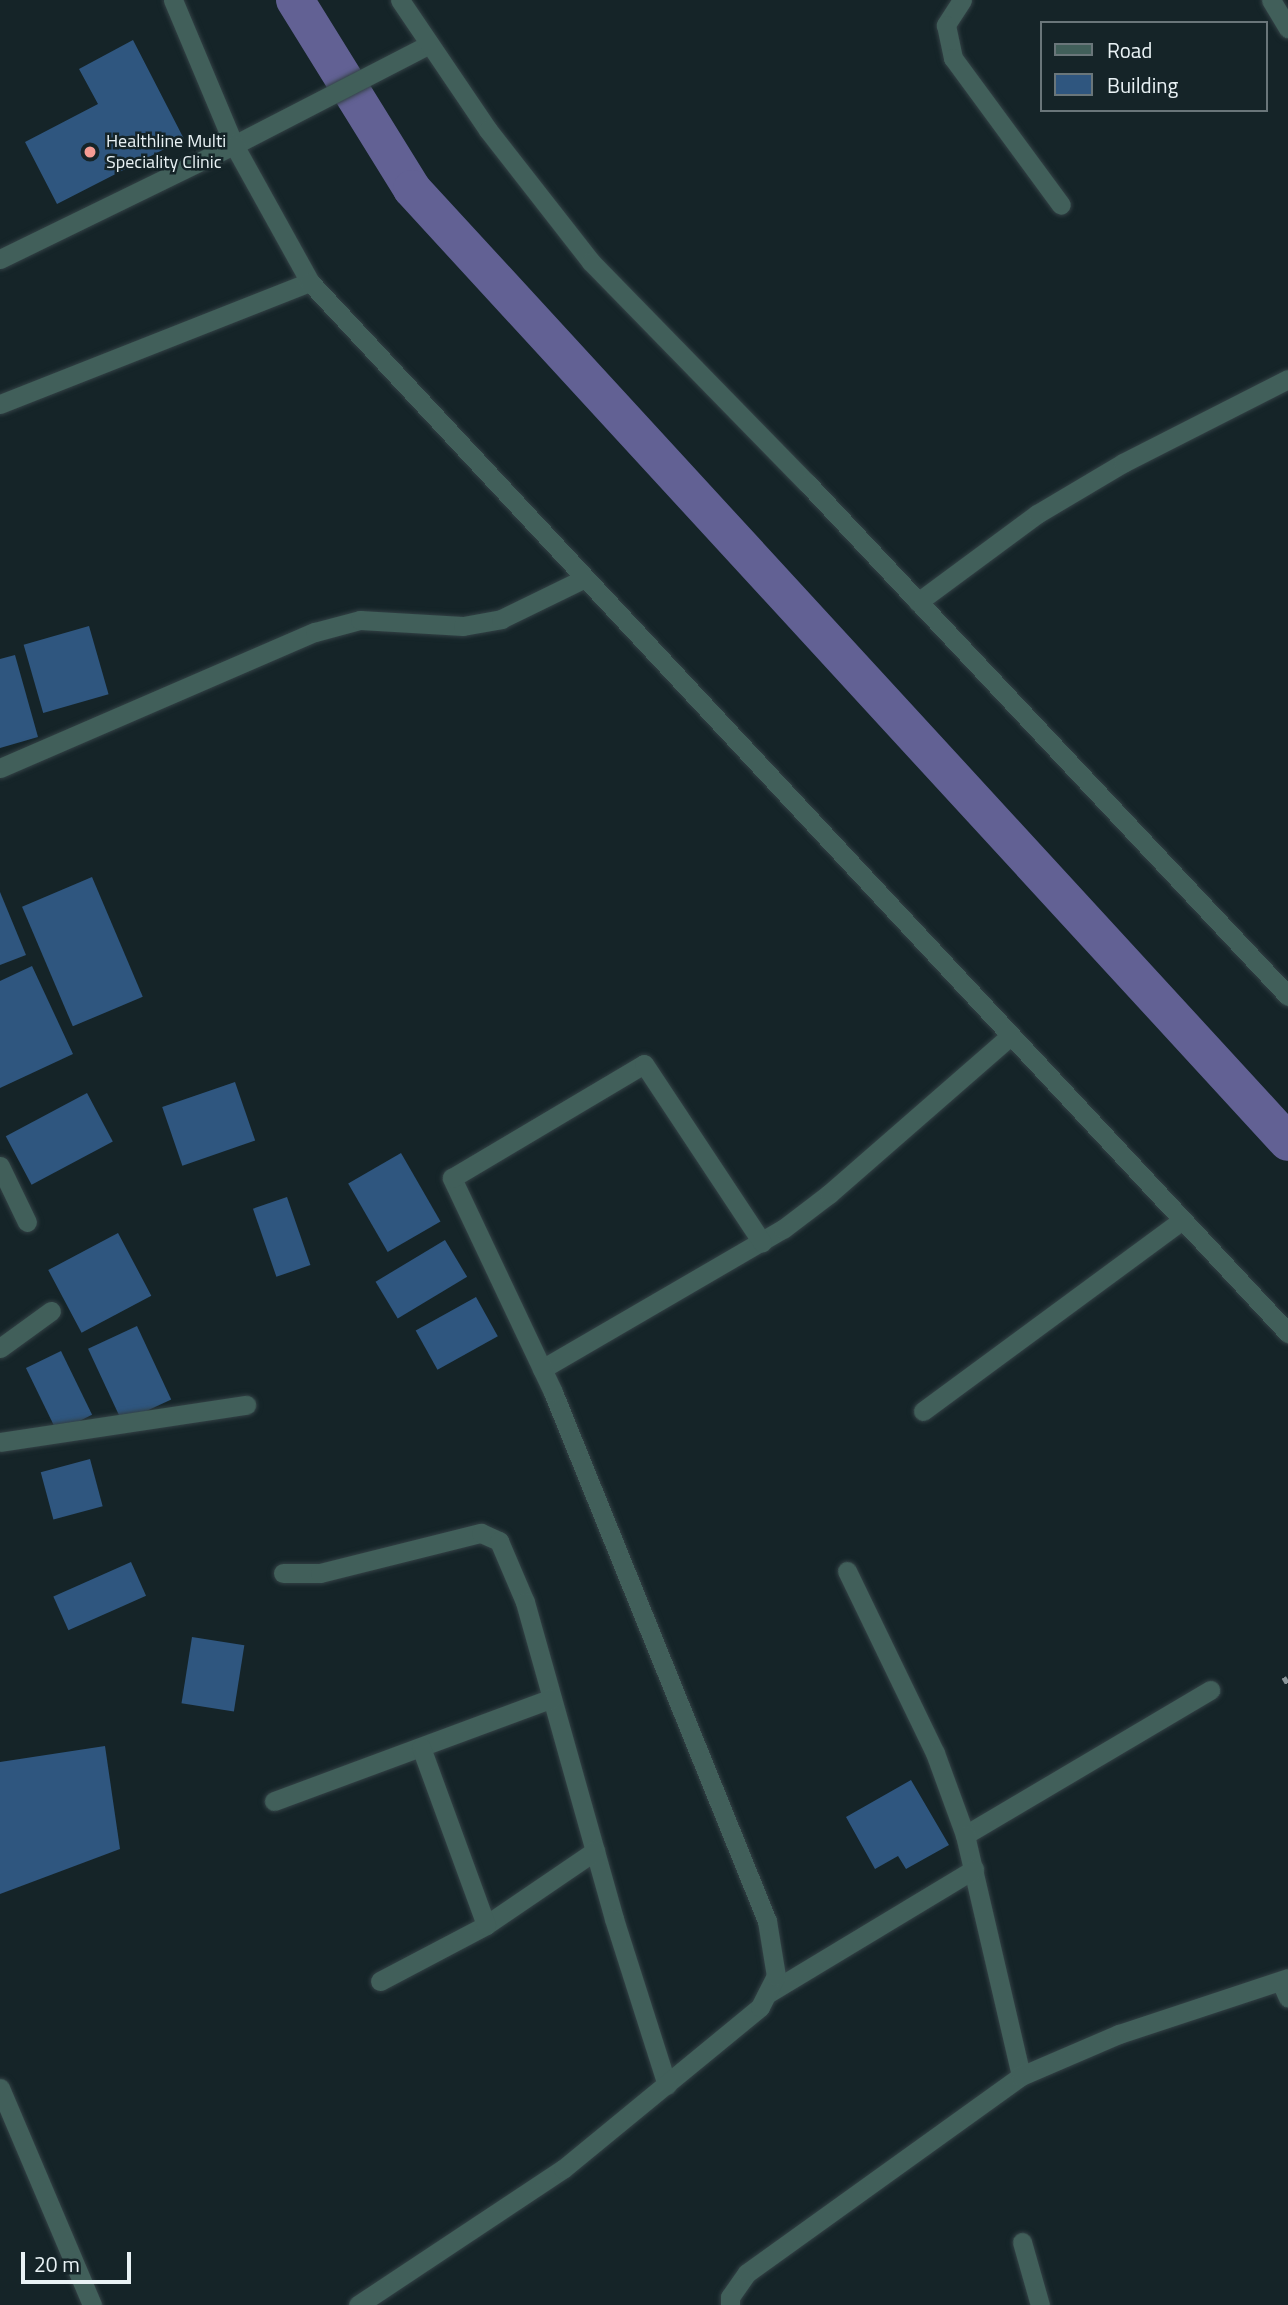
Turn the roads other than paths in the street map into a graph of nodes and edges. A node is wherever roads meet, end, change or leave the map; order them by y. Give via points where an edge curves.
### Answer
1 (173, 0) edge
2 (400, 0) edge
3 (962, 0) edge
4 (1271, 0) edge
5 (1288, 28) edge
6 (430, 44) junction
7 (234, 145) junction
8 (1061, 205) dead end
9 (0, 259) edge
10 (310, 282) junction
11 (1288, 379) edge
12 (0, 404) edge
13 (585, 578) junction
14 (918, 602) junction
15 (0, 768) edge
16 (1288, 996) edge
17 (1010, 1036) junction
18 (0, 1166) edge
19 (1182, 1220) junction
20 (27, 1222) dead end
21 (762, 1242) junction
22 (51, 1311) dead end
23 (1288, 1333) edge
24 (0, 1348) edge
25 (542, 1369) junction
26 (246, 1405) dead end
27 (923, 1411) dead end
28 (0, 1442) edge
29 (846, 1571) dead end
30 (283, 1573) dead end
31 (1210, 1690) dead end
32 (552, 1698) junction
33 (421, 1747) junction
34 (274, 1801) dead end
35 (965, 1835) junction
36 (595, 1851) junction
37 (974, 1869) junction
38 (486, 1925) junction
39 (380, 1981) dead end
40 (1286, 1986) edge
41 (767, 1995) junction
42 (1021, 2076) junction
43 (667, 2085) junction
44 (0, 2088) edge
45 (1021, 2242) dead end
46 (92, 2305) edge
47 (358, 2305) edge
48 (730, 2305) edge
49 (1040, 2305) edge

1 - 7 street
2 - 6 street
3 - 8 street via 946,25 953,58
4 - 5 street
6 - 7 street
6 - 14 street via 488,130 591,262
7 - 9 street
7 - 10 street
10 - 12 street
10 - 13 street
11 - 14 street via 1069,495
13 - 15 street via 501,619 463,626 360,620 315,632
13 - 17 street
14 - 16 street
17 - 19 street
17 - 21 street via 829,1195
18 - 20 street
19 - 23 street
19 - 27 street
21 - 25 street
21 - 25 street via 644,1064 452,1178
22 - 24 street
25 - 41 street via 767,1921 776,1976
26 - 28 street
29 - 35 street via 935,1753
30 - 32 street via 320,1573 481,1533 499,1541 512,1564
31 - 35 street
32 - 33 street
32 - 36 street
33 - 34 street
33 - 38 street
35 - 37 street
36 - 38 street
36 - 43 street
37 - 41 street
37 - 42 street
38 - 39 street
40 - 42 street via 1119,2034
41 - 43 street via 760,2007
42 - 48 street via 747,2273 730,2297
43 - 47 street via 564,2169
44 - 46 street
45 - 49 street

